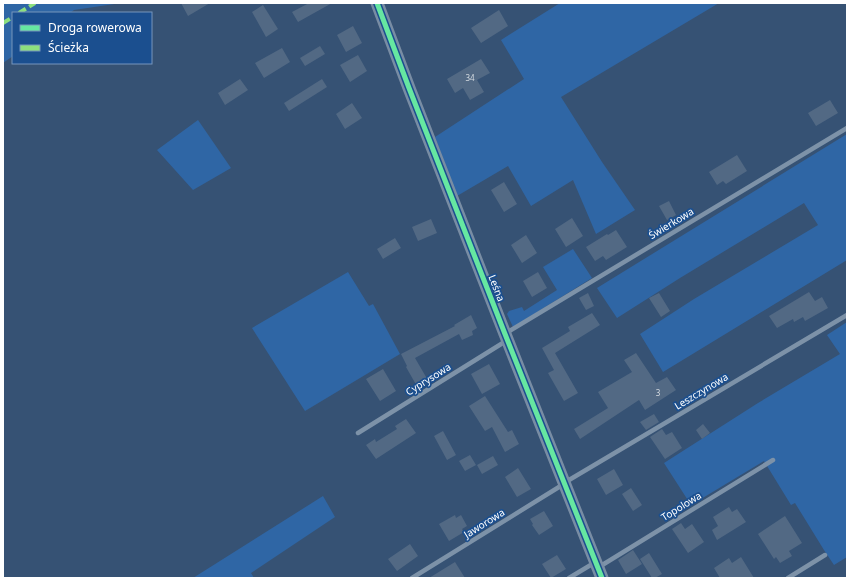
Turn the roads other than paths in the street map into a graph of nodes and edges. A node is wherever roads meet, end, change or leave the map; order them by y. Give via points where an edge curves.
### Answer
1 (377, 3) edge
2 (847, 128) edge
3 (847, 315) edge
4 (506, 337) junction
5 (358, 433) dead end
6 (773, 460) dead end
7 (564, 483) junction
8 (825, 555) dead end
9 (598, 569) edge
10 (412, 578) edge
11 (569, 578) edge
12 (788, 578) edge

1 - 4 street, Leśna
2 - 4 lane, Świerkowa
3 - 7 lane, Leszczynowa
4 - 5 lane, Cyprysowa
4 - 7 street, Leśna
6 - 9 lane, Topolowa
7 - 9 street, Leśna
7 - 10 lane, Jaworowa
8 - 12 lane
9 - 11 lane, Topolowa

